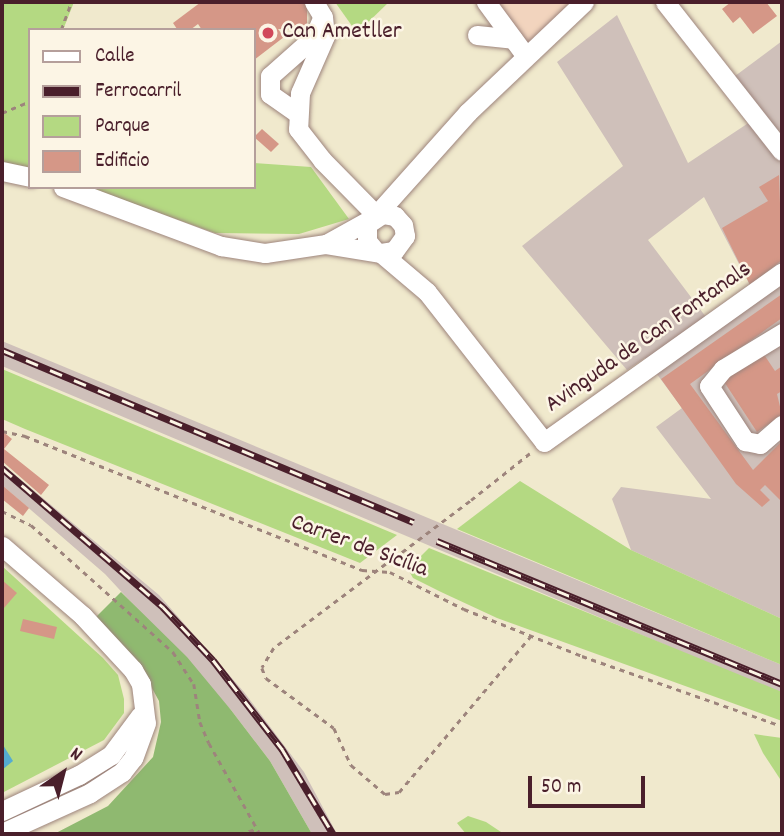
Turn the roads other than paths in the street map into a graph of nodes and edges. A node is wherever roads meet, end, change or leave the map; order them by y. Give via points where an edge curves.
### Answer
1 (486, 2) edge
2 (584, 2) edge
3 (665, 2) edge
4 (318, 10) edge
5 (477, 35) dead end
6 (519, 47) junction
7 (297, 113) junction
8 (782, 151) edge
9 (2, 171) edge
10 (416, 174) junction
11 (28, 177) edge
12 (68, 189) edge
13 (374, 217) junction
14 (404, 231) junction
15 (326, 244) junction
16 (378, 252) junction
17 (782, 272) edge
18 (427, 292) junction
19 (782, 333) edge
20 (782, 425) edge
21 (2, 546) edge
22 (143, 705) junction
23 (2, 811) edge
24 (2, 833) edge

1 - 6 street
2 - 6 street
3 - 8 street
4 - 7 street via 321,52 300,93
4 - 7 street via 314,37 270,76 270,94
5 - 6 street
6 - 10 street
7 - 13 street via 298,129 308,144
9 - 11 street
10 - 13 street
10 - 14 street
12 - 15 street via 221,246 265,253
13 - 14 street via 395,216
13 - 15 street
13 - 16 street via 365,236
14 - 16 street via 394,251
14 - 18 street
15 - 16 street
16 - 18 street
17 - 18 street, Avinguda de Can Fontanals via 544,442
19 - 20 street via 723,369 709,386 745,441 760,444
21 - 22 street via 108,641 141,684
22 - 23 street via 138,720 111,755
22 - 24 street via 146,723 133,758 122,772 90,793

